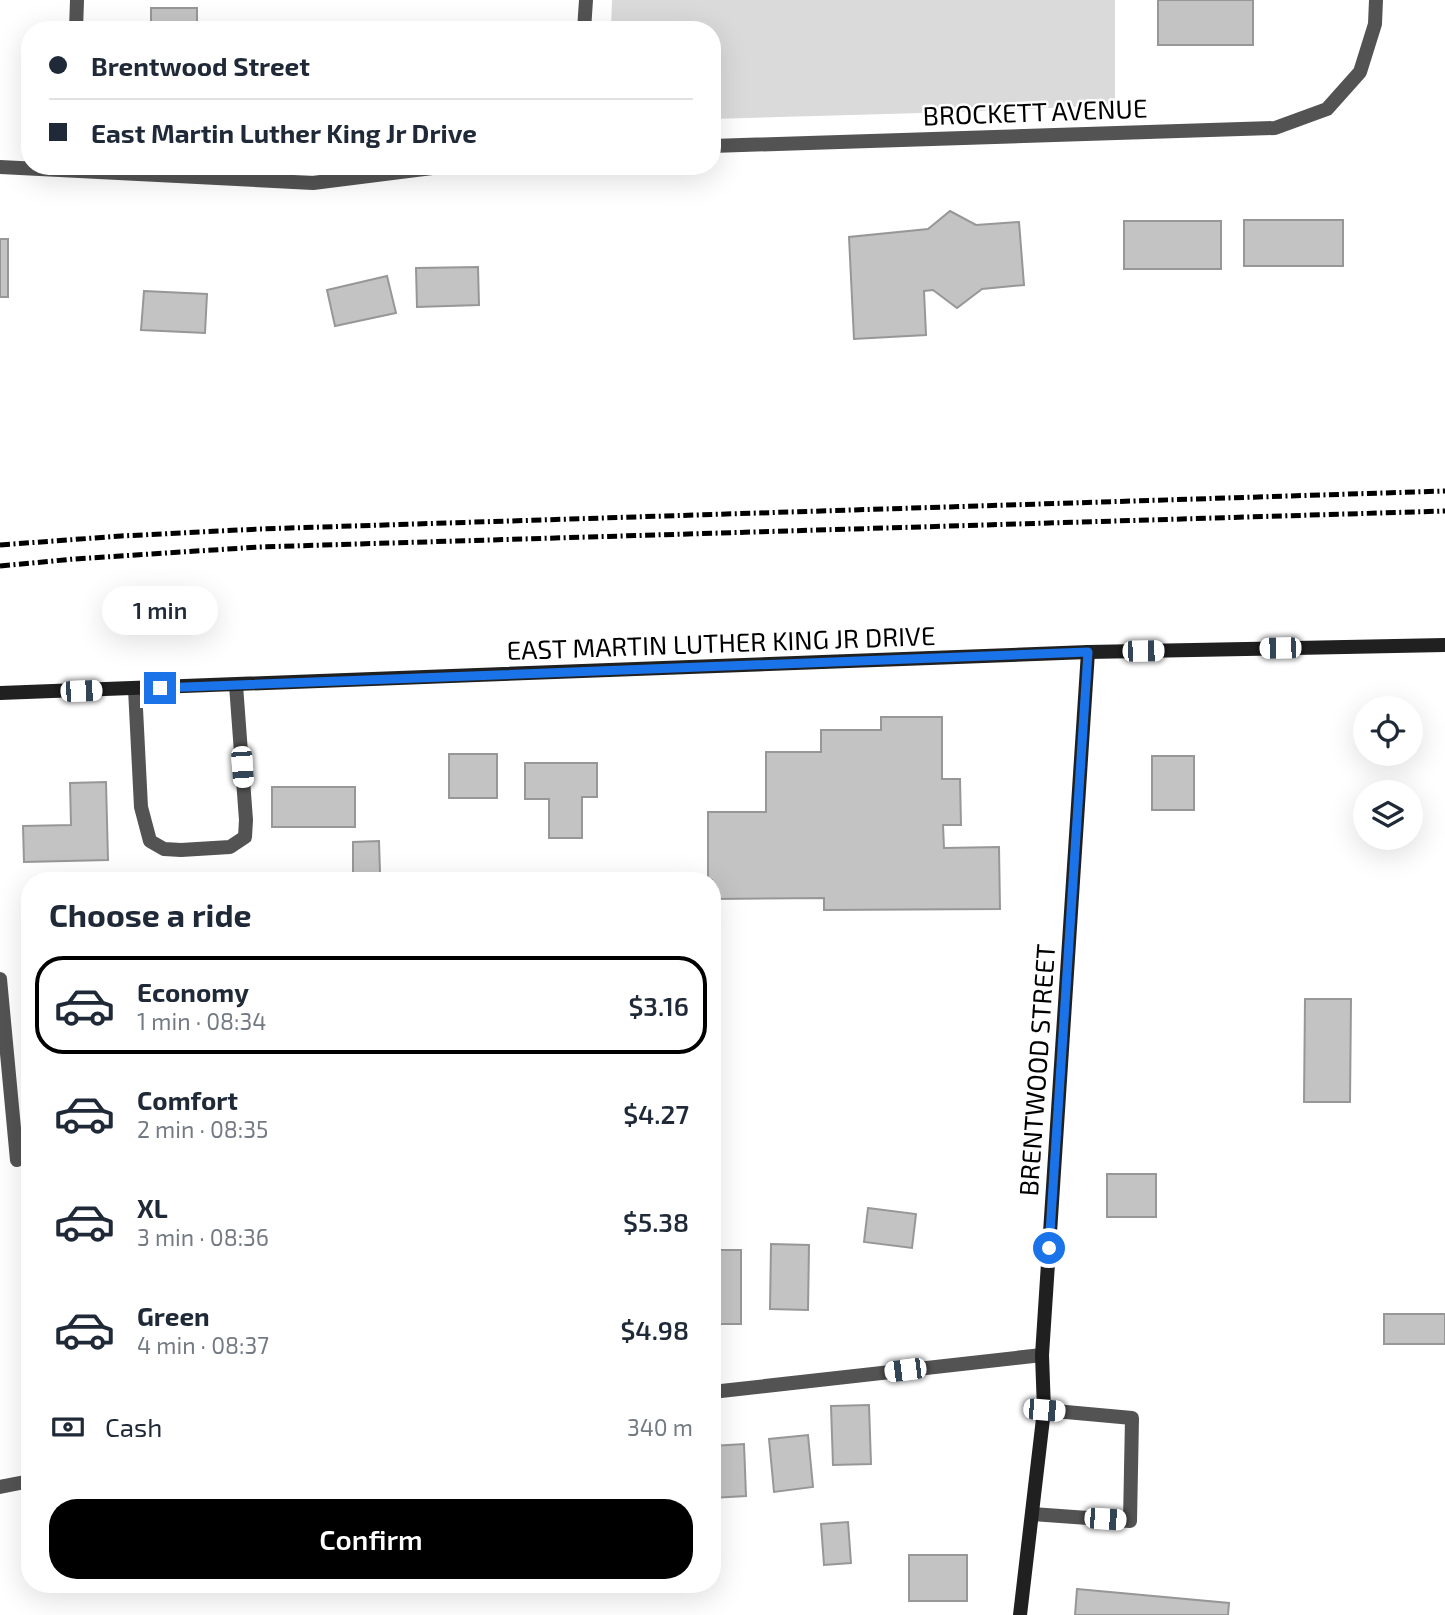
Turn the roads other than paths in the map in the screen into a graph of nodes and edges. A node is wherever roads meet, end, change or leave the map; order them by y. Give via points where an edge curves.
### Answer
1 (77, 0) edge
2 (586, 0) edge
3 (1376, 0) edge
4 (76, 21) edge
5 (585, 21) edge
6 (721, 146) edge
7 (0, 167) edge
8 (21, 167) edge
9 (183, 175) edge
10 (377, 175) edge
11 (1445, 645) edge
12 (1088, 652) junction
13 (236, 685) junction
14 (135, 689) junction
15 (0, 694) edge
16 (0, 979) edge
17 (17, 1160) dead end
18 (1042, 1355) junction
19 (721, 1391) edge
20 (1044, 1410) junction
21 (21, 1483) edge
22 (0, 1488) edge
23 (1032, 1514) junction
24 (1020, 1615) edge

1 - 4 street
2 - 5 street
3 - 6 street, BROCKETT AVENUE via 1376,24 1360,72 1327,108 1275,128
7 - 8 street
9 - 10 street via 313,183
11 - 12 main road, EAST MARTIN LUTHER KING JR DRIVE
12 - 13 main road, EAST MARTIN LUTHER KING JR DRIVE
12 - 18 main road, BRENTWOOD STREET
13 - 14 main road, EAST MARTIN LUTHER KING JR DRIVE
13 - 14 street via 245,837 230,847 181,850 164,849 149,841 141,807
14 - 15 main road, EAST MARTIN LUTHER KING JR DRIVE
16 - 17 street
18 - 19 street
18 - 20 main road, BRENTWOOD STREET
20 - 23 main road, BRENTWOOD STREET
20 - 23 street via 1132,1418 1130,1521
21 - 22 street
23 - 24 main road, BRENTWOOD STREET

